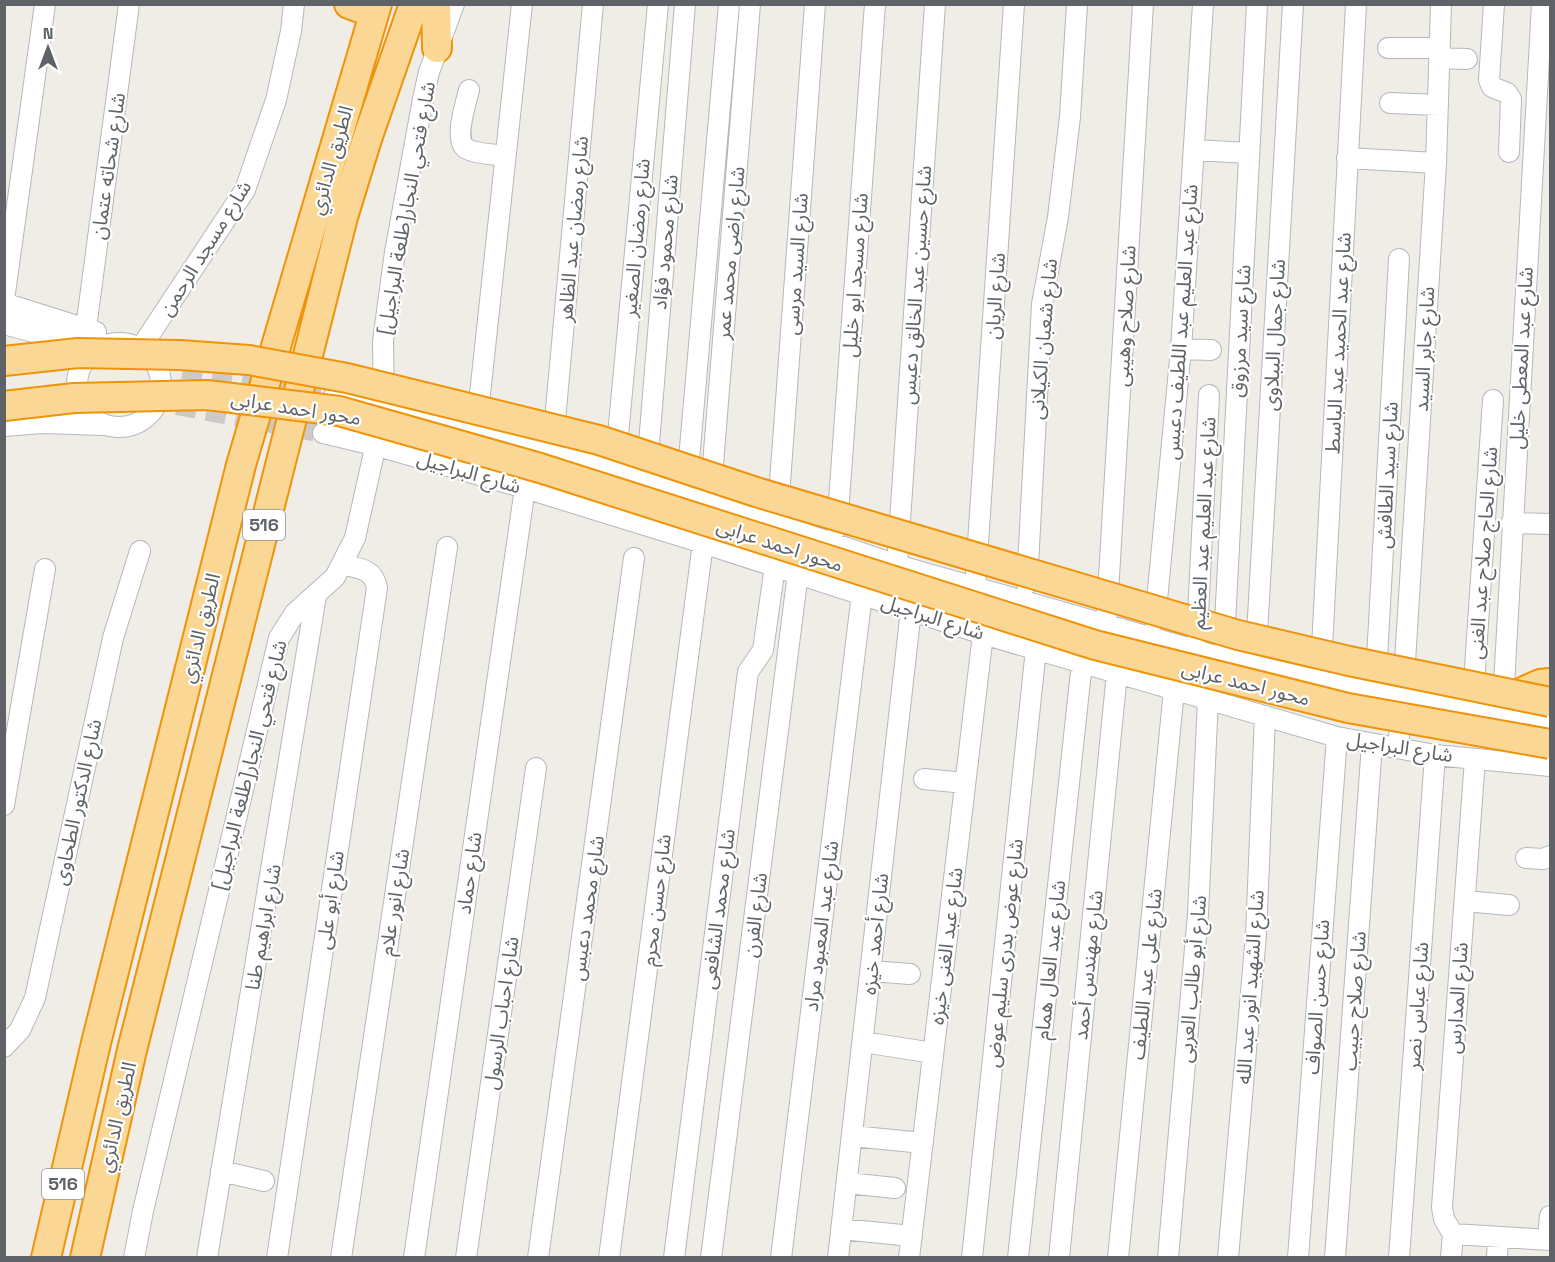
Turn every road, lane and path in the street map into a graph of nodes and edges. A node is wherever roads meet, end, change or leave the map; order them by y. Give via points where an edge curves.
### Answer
1 (45, 4) edge
2 (129, 4) edge
3 (294, 4) edge
4 (414, 4) edge
5 (436, 4) edge
6 (454, 4) edge
7 (522, 4) edge
8 (593, 4) edge
9 (658, 4) edge
10 (685, 4) edge
11 (729, 4) edge
12 (750, 4) edge
13 (815, 4) edge
14 (875, 4) edge
15 (935, 4) edge
16 (1014, 4) edge
17 (1077, 4) edge
18 (1143, 4) edge
19 (1203, 4) edge
20 (1257, 4) edge
21 (1293, 4) edge
22 (1356, 4) edge
23 (1441, 4) edge
24 (1494, 4) edge
25 (1542, 4) edge
26 (366, 7) edge
27 (437, 48) junction
28 (1388, 48) dead end
29 (1439, 53) junction
30 (1467, 59) dead end
31 (469, 90) dead end
32 (1390, 103) dead end
33 (1438, 105) junction
34 (1194, 150) junction
35 (1509, 152) dead end
36 (1249, 153) junction
37 (504, 156) junction
38 (1347, 158) junction
39 (1436, 163) junction
40 (1399, 259) dead end
41 (4, 301) edge
42 (4, 324) edge
43 (86, 328) junction
44 (132, 346) junction
45 (4, 348) edge
46 (1181, 349) junction
47 (1211, 350) dead end
48 (90, 355) junction
49 (4, 361) edge
50 (156, 365) junction
51 (183, 369) tunnel mouth
52 (1209, 395) dead end
53 (334, 396) tunnel mouth
54 (1493, 400) dead end
55 (158, 401) junction
56 (177, 405) tunnel mouth
57 (4, 406) edge
58 (384, 408) junction
59 (107, 425) junction
60 (4, 426) edge
61 (477, 431) junction
62 (323, 433) tunnel mouth
63 (375, 445) junction
64 (552, 453) junction
65 (614, 471) junction
66 (646, 480) junction
67 (525, 488) junction
68 (686, 493) junction
69 (710, 501) junction
70 (1511, 523) junction
71 (777, 524) junction
72 (1551, 524) edge
73 (703, 543) junction
74 (835, 545) junction
75 (447, 547) dead end
76 (140, 551) dead end
77 (634, 558) dead end
78 (343, 565) junction
79 (897, 565) junction
80 (775, 566) junction
81 (45, 569) dead end
82 (798, 573) junction
83 (975, 588) junction
84 (862, 594) junction
85 (316, 596) junction
86 (1026, 603) junction
87 (911, 610) junction
88 (1106, 627) junction
89 (983, 634) junction
90 (1154, 640) junction
91 (1036, 649) junction
92 (1197, 650) junction
93 (1223, 658) junction
94 (1082, 662) junction
95 (1255, 666) junction
96 (1117, 673) junction
97 (1320, 681) junction
98 (1551, 683) edge
99 (1174, 690) junction
100 (1375, 691) junction
101 (1403, 694) junction
102 (1213, 700) junction
103 (1551, 702) edge
104 (1509, 703) junction
105 (1473, 706) junction
106 (1265, 716) junction
107 (1551, 719) edge
108 (1337, 737) junction
109 (1372, 744) junction
110 (1551, 744) edge
111 (1398, 748) junction
112 (1435, 755) junction
113 (1475, 759) junction
114 (1551, 766) edge
115 (536, 768) dead end
116 (924, 779) dead end
117 (965, 783) junction
118 (4, 805) edge
119 (1551, 856) edge
120 (1526, 858) dead end
121 (1465, 901) junction
122 (1509, 905) dead end
123 (871, 971) junction
124 (910, 974) dead end
125 (862, 1042) junction
126 (4, 1047) edge
127 (933, 1053) junction
128 (852, 1136) junction
129 (923, 1143) junction
130 (221, 1171) junction
131 (264, 1181) dead end
132 (847, 1184) junction
133 (895, 1188) dead end
134 (1551, 1216) edge
135 (841, 1228) junction
136 (1453, 1234) junction
137 (912, 1236) junction
138 (1498, 1237) junction
139 (1549, 1240) edge
140 (46, 1257) edge
141 (85, 1257) edge
142 (134, 1257) edge
143 (211, 1257) edge
144 (278, 1257) edge
145 (341, 1257) edge
146 (414, 1257) edge
147 (466, 1257) edge
148 (538, 1257) edge
149 (609, 1257) edge
150 (674, 1257) edge
151 (711, 1257) edge
152 (781, 1257) edge
153 (838, 1257) edge
154 (909, 1257) edge
155 (972, 1257) edge
156 (1018, 1257) edge
157 (1059, 1257) edge
158 (1118, 1257) edge
159 (1168, 1257) edge
160 (1228, 1257) edge
161 (1298, 1257) edge
162 (1335, 1257) edge
163 (1399, 1257) edge
164 (1451, 1257) edge
165 (1497, 1257) edge

1 - 41 street
2 - 43 street, شارع شحاته عتمان
3 - 44 street, شارع مسجد الرحمن via 276,100 245,190
4 - 141 highway, الطريق الدائري / 516 via 343,217 132,1050
5 - 27 highway
6 - 27 street, شارع فتحي النجار[طلعة البراجيل]
7 - 37 street
8 - 64 street, شارع رمضان عبد الظاهر
9 - 65 street, شارع رمضان الصغير
10 - 66 street, شارع محمود فؤاد
11 - 68 street
12 - 69 street, شارع راضى محمد عمر
13 - 71 street, شارع السيد مرسى
14 - 74 street, شارع مسجد ابو خليل
15 - 79 street, شارع حسين عبد الخالق دعبس
16 - 83 street, شارع الريان
17 - 86 street, شارع شعبان الكيلانى via 1071,117 1042,304
18 - 88 street, شارع صلاح وهيبى
19 - 34 street, شارع عبد العليم عبد اللطيف دعبس
20 - 36 street, شارع سيد مرزوق
21 - 95 street, شارع جمال الببلاوى
22 - 38 street, شارع عبد الحميد عبد الباسط
23 - 29 street, شارع جابر السيد
24 - 35 street via 1489,80 1492,87 1511,99
25 - 70 street, شارع عبد المعطى خليل
26 - 140 highway, الطريق الدائري / 516 via 241,465
27 - 58 street, شارع فتحي النجار[طلعة البراجيل] via 425,90 395,252 383,341
28 - 29 street
29 - 30 street
29 - 33 street, شارع جابر السيد
31 - 37 street via 460,135 463,144 468,149
32 - 33 street
33 - 39 street, شارع جابر السيد
34 - 36 street
34 - 46 street, شارع عبد العليم عبد اللطيف دعبس
36 - 93 street, شارع سيد مرزوق
37 - 61 street
38 - 39 street
38 - 97 street, شارع عبد الحميد عبد الباسط
39 - 101 street, شارع جابر السيد
40 - 100 street, شارع سيد الطافش
41 - 43 street
42 - 48 street
43 - 44 street
44 - 48 street via 114,343
44 - 50 street
45 - 48 street
46 - 47 street
46 - 90 street, شارع عبد العليم عبد اللطيف دعبس
48 - 59 street via 77,378 78,398 89,415
49 - 104 highway, محور احمد عرابى, bridge via 78,353 180,355 249,360 347,378 598,440 756,492 1238,634
50 - 51 street
50 - 55 street via 161,383
52 - 92 street, شارع عبد العليم عبد العظيم
53 - 58 street, شارع البراجيل
54 - 105 street, شارع الحاج صلاح عبد الغنى
55 - 56 street
55 - 59 street via 138,422
57 - 110 highway, محور احمد عرابى, bridge via 74,398 198,395 339,411 531,466 1095,645 1348,708
58 - 61 street, شارع البراجيل
58 - 63 street, شارع فتحي النجار[طلعة البراجيل]
59 - 60 street
61 - 64 street, شارع البراجيل
62 - 63 street, شارع البراجيل
63 - 67 street, شارع البراجيل
63 - 78 street, شارع فتحي النجار[طلعة البراجيل] via 355,538
64 - 65 street, شارع البراجيل
65 - 66 street, شارع البراجيل
66 - 68 street, شارع البراجيل
67 - 73 street, شارع البراجيل
67 - 146 street, شارع حماد
68 - 69 street, شارع البراجيل
69 - 71 street, شارع البراجيل
70 - 72 street
70 - 104 street, شارع عبد المعطى خليل
71 - 74 street, شارع البراجيل
73 - 80 street, شارع البراجيل
73 - 149 street, شارع حسن محرم
74 - 79 street, شارع البراجيل
75 - 145 street, شارع انور علام
76 - 126 street, شارع الدكتور الطحاوى via 113,638 35,998 20,1030
77 - 148 street, شارع محمد دعبس
78 - 85 street, شارع فتحي النجار[طلعة البراجيل]
78 - 144 street, شارع أبو على via 368,572 377,588
79 - 83 street, شارع البراجيل
80 - 82 street, شارع البراجيل
80 - 150 street, شارع محمد الشافعى via 763,650 748,672
81 - 118 street
82 - 84 street, شارع البراجيل
82 - 151 street, شارع الفرن
83 - 86 street, شارع البراجيل
84 - 87 street, شارع البراجيل
84 - 152 street, شارع عبد المعبود مراد
85 - 130 street, شارع ابراهيم طنا
85 - 142 street, شارع فتحي النجار[طلعة البراجيل] via 288,621 276,648
86 - 88 street, شارع البراجيل
87 - 89 street, شارع البراجيل
87 - 123 street, شارع أحمد خيزه
88 - 90 street, شارع البراجيل
89 - 91 street, شارع البراجيل
89 - 117 street, شارع عبد الغنى خيزه
90 - 92 street, شارع البراجيل
91 - 94 street, شارع البراجيل
91 - 155 street, شارع عوض بدرى سليم عوض
92 - 93 street, شارع البراجيل
93 - 95 street, شارع البراجيل
93 - 102 street, شارع سيد مرزوق
94 - 96 street, شارع البراجيل
94 - 156 street, شارع عبد العال همام
95 - 97 street, شارع البراجيل
96 - 99 street, شارع البراجيل
96 - 157 street, شارع مهندس أحمد
97 - 100 street, شارع البراجيل
98 - 104 highway via 1540,684
99 - 102 street, شارع البراجيل
99 - 158 street, شارع على عبد اللطيف
100 - 101 street, شارع البراجيل
101 - 105 street, شارع البراجيل
101 - 111 street, شارع جابر السيد
102 - 106 street, شارع البراجيل
102 - 159 street, شارع أبو طالب العربى
103 - 104 highway, محور احمد عرابى, bridge
104 - 105 street, شارع البراجيل
104 - 107 street, شارع البراجيل
106 - 108 street, شارع البراجيل
106 - 160 street, شارع الشهيد انور عبد الله via 1256,935
108 - 109 street, شارع البراجيل
108 - 161 street, شارع حسن الصواف
109 - 111 street, شارع البراجيل
109 - 162 street, شارع صلاح حبيب
111 - 112 street, شارع البراجيل
112 - 113 street, شارع البراجيل
112 - 163 street, شارع عباس نصر
113 - 114 street, شارع البراجيل
113 - 121 street, شارع المدارس
115 - 147 street, شارع احباب الرسول
116 - 117 street
117 - 127 street, شارع عبد الغنى خيزه
119 - 120 street
121 - 122 street
121 - 136 street, شارع المدارس via 1442,1207
123 - 124 street
123 - 125 street, شارع أحمد خيزه
125 - 127 street
125 - 128 street, شارع أحمد خيزه
127 - 129 street, شارع عبد الغنى خيزه
128 - 129 street
128 - 132 street, شارع أحمد خيزه
129 - 137 street, شارع عبد الغنى خيزه
130 - 131 street
130 - 143 street, شارع ابراهيم طنا
132 - 133 street
132 - 135 street, شارع أحمد خيزه
134 - 139 street
135 - 137 street
135 - 153 street, شارع أحمد خيزه
136 - 138 street
136 - 164 street
137 - 154 street, شارع عبد الغنى خيزه
138 - 139 street
138 - 165 street

